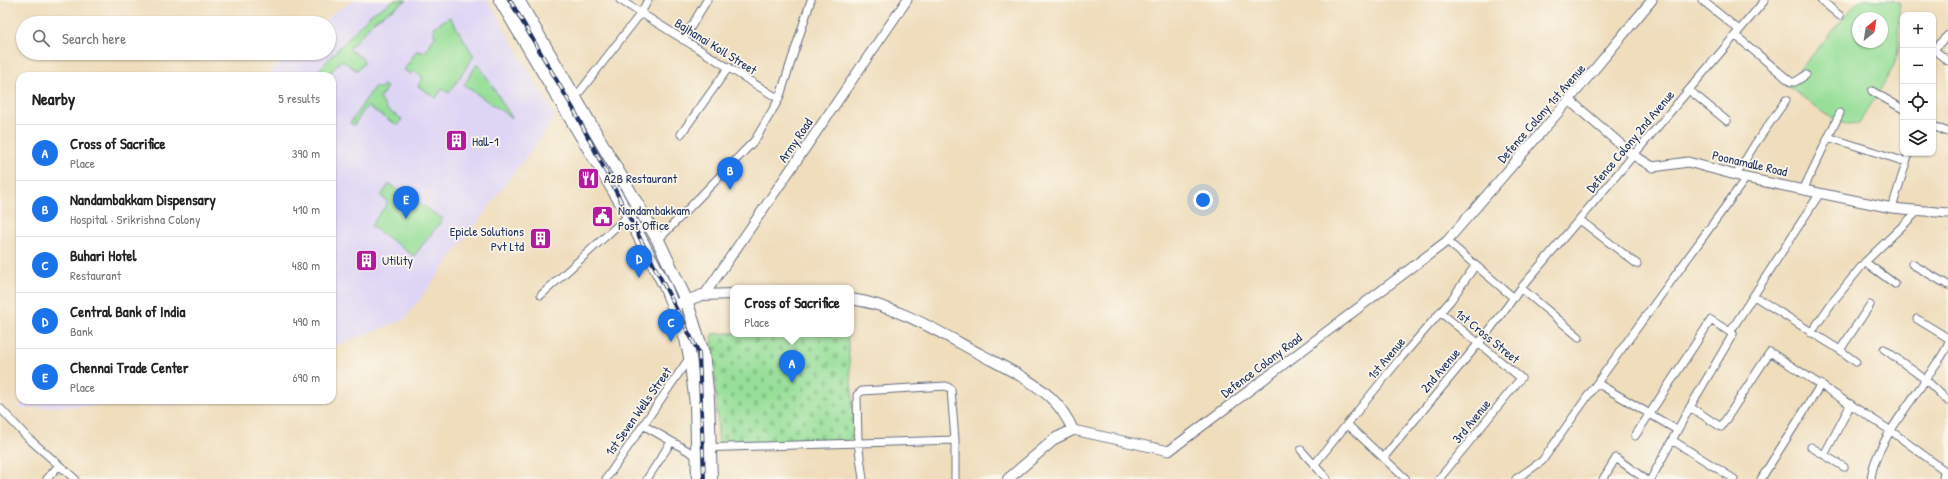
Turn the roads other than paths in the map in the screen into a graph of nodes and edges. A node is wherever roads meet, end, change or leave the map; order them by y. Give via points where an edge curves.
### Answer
1 (500, 0) edge
2 (518, 0) edge
3 (620, 0) edge
4 (648, 0) edge
5 (707, 0) edge
6 (811, 0) edge
7 (907, 0) edge
8 (1652, 0) edge
9 (1702, 0) edge
10 (1764, 0) edge
11 (1821, 0) edge
12 (641, 13) junction
13 (1840, 16) dead end
14 (1737, 33) junction
15 (1948, 35) edge
16 (683, 40) junction
17 (1934, 48) edge
18 (1936, 51) edge
19 (1948, 61) edge
20 (729, 67) junction
21 (1806, 75) dead end
22 (1689, 90) junction
23 (1872, 91) dead end
24 (575, 98) junction
25 (779, 99) junction
26 (1569, 100) junction
27 (1786, 100) dead end
28 (1900, 106) edge
29 (1840, 114) dead end
30 (1727, 121) dead end
31 (1936, 127) edge
32 (1948, 132) edge
33 (681, 134) dead end
34 (1828, 137) junction
35 (1633, 155) junction
36 (1908, 156) edge
37 (1906, 162) junction
38 (1736, 175) junction
39 (1746, 178) junction
40 (628, 188) junction
41 (1804, 188) junction
42 (1820, 193) junction
43 (616, 194) junction
44 (1892, 208) junction
45 (1918, 211) junction
46 (1948, 213) edge
47 (628, 216) junction
48 (1580, 220) junction
49 (658, 240) junction
50 (1447, 241) junction
51 (1865, 262) junction
52 (1637, 264) dead end
53 (1912, 264) dead end
54 (1475, 266) junction
55 (1895, 284) dead end
56 (1948, 285) edge
57 (1521, 288) junction
58 (704, 294) junction
59 (730, 294) edge
60 (541, 295) dead end
61 (1754, 296) junction
62 (1514, 298) junction
63 (854, 299) edge
64 (686, 300) junction
65 (1870, 304) dead end
66 (673, 306) junction
67 (1440, 312) junction
68 (1917, 319) dead end
69 (1730, 332) junction
70 (1811, 332) junction
71 (1579, 337) dead end
72 (1948, 338) edge
73 (1478, 344) junction
74 (1948, 345) edge
75 (1884, 349) dead end
76 (1840, 350) junction
77 (690, 357) junction
78 (1856, 362) dead end
79 (1521, 378) joint
80 (1926, 380) junction
81 (1597, 383) junction
82 (1821, 384) junction
83 (1948, 401) edge
84 (1851, 404) junction
85 (1690, 407) junction
86 (0, 408) edge
87 (1649, 413) junction
88 (1347, 424) junction
89 (643, 425) junction
90 (1073, 430) junction
91 (1678, 430) junction
92 (1891, 431) junction
93 (1635, 436) dead end
94 (955, 440) junction
95 (1672, 440) junction
96 (671, 442) junction
97 (858, 442) junction
98 (710, 448) junction
99 (1811, 448) dead end
100 (1301, 450) dead end
101 (697, 452) junction
102 (1824, 455) junction
103 (1384, 456) junction
104 (58, 465) junction
105 (1314, 465) junction
106 (1844, 467) dead end
107 (1946, 472) edge
108 (47, 479) edge
109 (75, 479) edge
110 (606, 479) edge
111 (647, 479) edge
112 (698, 479) edge
113 (711, 479) edge
114 (863, 479) edge
115 (956, 479) edge
116 (1008, 479) edge
117 (1327, 479) edge
118 (1406, 479) edge
119 (1439, 479) edge
120 (1516, 479) edge
121 (1603, 479) edge
122 (1645, 479) edge
123 (1651, 479) edge
124 (1734, 479) edge
125 (1761, 479) edge
126 (1871, 479) edge
127 (1943, 479) edge

1 - 43 main road
2 - 24 main road
3 - 12 street, Bajhanai Koil Street
4 - 12 street
5 - 16 street
6 - 25 street
7 - 58 street, Army Road
8 - 26 street, Defence Colony 1st Avenue
9 - 14 street
10 - 14 street, Defence Colony 2nd Avenue
11 - 13 street
12 - 16 street, Bajhanai Koil Street
12 - 24 street
14 - 21 street via 1790,81 1795,82
14 - 22 street, Defence Colony 2nd Avenue
15 - 17 street
16 - 20 street, Bajhanai Koil Street
18 - 19 street
20 - 25 street, Bajhanai Koil Street
20 - 33 street
22 - 30 street
22 - 35 street, Defence Colony 2nd Avenue
23 - 28 street
24 - 40 main road
25 - 49 street via 755,140
26 - 35 street, Poonamalle Road
26 - 50 street, Defence Colony 1st Avenue
27 - 38 street
29 - 34 street
31 - 32 street
34 - 37 street
34 - 41 street
35 - 38 street, Poonamalle Road via 1653,167 1688,162
35 - 48 street, Defence Colony 2nd Avenue
36 - 37 street
37 - 44 street
38 - 39 street, Poonamalle Road
39 - 41 street, Poonamalle Road
39 - 81 street
40 - 43 main road
40 - 49 main road
41 - 42 street, Poonamalle Road
42 - 44 street, Poonamalle Road
42 - 61 street
43 - 47 main road
44 - 45 street, Poonamalle Road
45 - 46 street, Poonamalle Road
45 - 51 street
47 - 60 street
47 - 66 main road via 648,251
48 - 52 street
48 - 57 street, Defence Colony 2nd Avenue
49 - 64 main road
50 - 54 street
50 - 90 street, Defence Colony Road via 1168,451
51 - 55 street
51 - 70 street
53 - 56 street
54 - 62 street
54 - 67 street, 1st Avenue
57 - 62 street, Defence Colony 2nd Avenue
57 - 71 street
58 - 59 main road
58 - 64 main road
61 - 69 street
61 - 70 street
62 - 73 street, 2nd Avenue
63 - 90 main road via 915,320 1018,374 1062,409
64 - 66 main road
64 - 98 main road via 703,353
65 - 76 street
66 - 77 main road via 686,338
67 - 73 street, 1st Cross Street
67 - 88 street, 1st Avenue
68 - 72 street
69 - 85 street via 1733,334
69 - 87 street via 1711,320
70 - 76 street
73 - 79 street, 1st Cross Street
73 - 103 street, 2nd Avenue
74 - 80 street
75 - 80 street
76 - 78 street
77 - 89 street, 1st Seven Wells Street
77 - 101 main road via 696,404
79 - 119 street, 3rd Avenue
80 - 83 street
80 - 92 street
81 - 87 street
81 - 120 street via 1542,461
82 - 84 street
82 - 85 street via 1770,352 1722,427
82 - 125 street
84 - 92 street
84 - 102 street
85 - 91 street
86 - 104 street via 18,429
87 - 91 street
87 - 93 street
88 - 103 street
88 - 105 street, 1st Avenue
89 - 96 street
89 - 110 street, 1st Seven Wells Street
90 - 116 main road via 1056,438
91 - 95 street
92 - 107 street
92 - 126 street via 1873,464
94 - 97 street
94 - 97 street via 951,389 946,386 862,391 857,395
94 - 115 street
95 - 123 street
95 - 124 street
96 - 101 street
96 - 111 street
97 - 98 street
97 - 114 street
98 - 101 street
98 - 113 main road
99 - 102 street
100 - 105 street
101 - 112 main road
102 - 106 street
103 - 118 street
104 - 108 street
104 - 109 street
105 - 117 street
107 - 127 street
121 - 122 street via 1616,458

